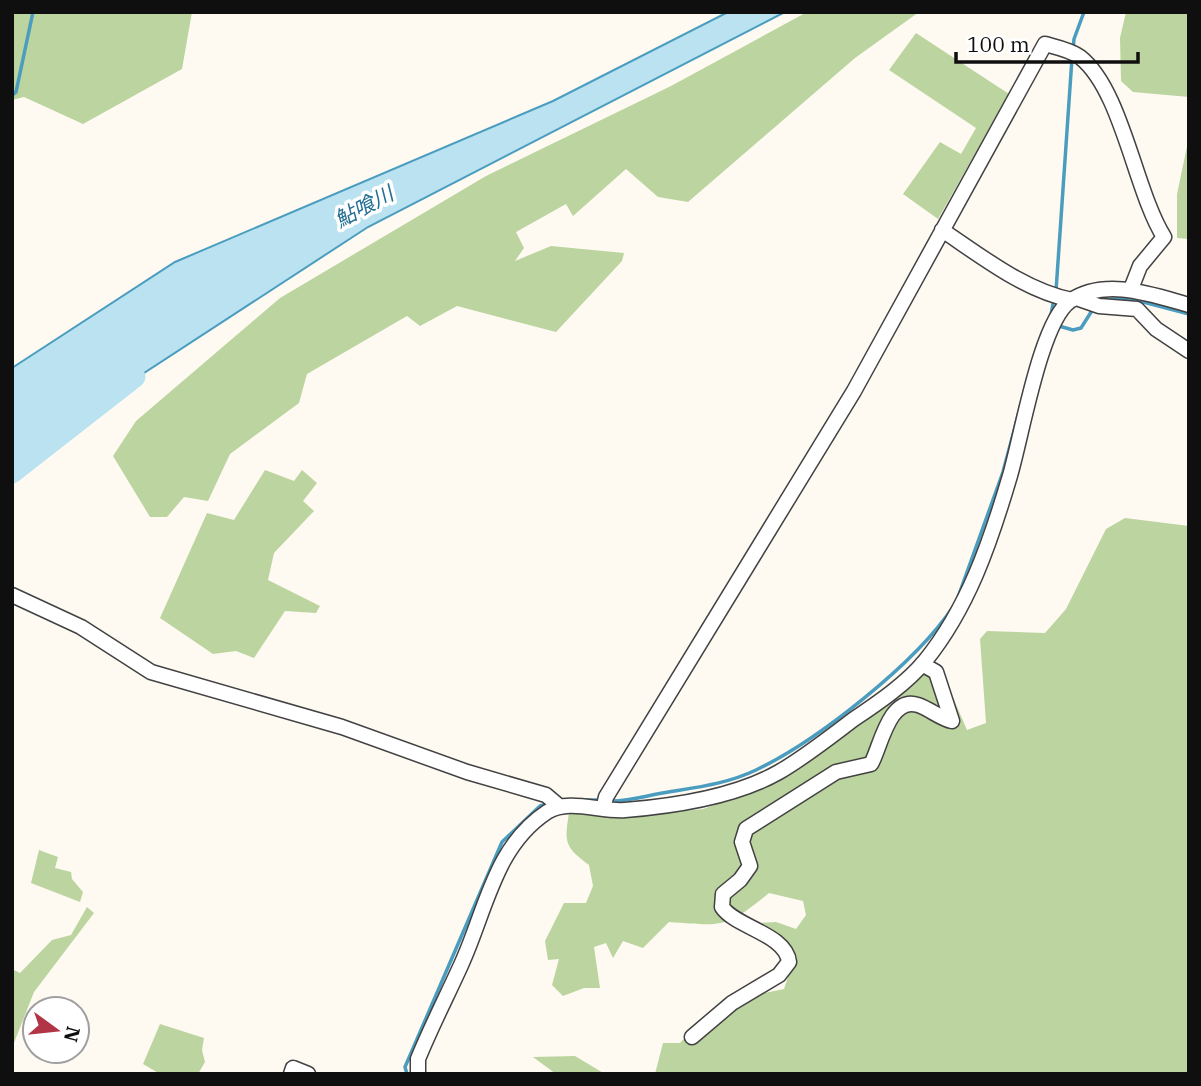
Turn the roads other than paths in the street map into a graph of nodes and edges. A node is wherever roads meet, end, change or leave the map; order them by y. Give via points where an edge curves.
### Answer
1 (942, 230) junction
2 (1131, 289) junction
3 (1065, 297) junction
4 (1189, 305) edge
5 (1189, 351) edge
6 (12, 595) edge
7 (922, 664) junction
8 (556, 803) junction
9 (604, 803) junction
10 (692, 1037) dead end
11 (291, 1074) edge
12 (308, 1074) edge
13 (418, 1074) edge

1 - 2 street via 1045,44 1072,53 1096,73 1134,158 1152,218 1164,237 1140,267
1 - 3 street via 978,255
1 - 9 street via 854,391
2 - 3 street
2 - 4 street
3 - 5 street via 1137,309 1156,329
3 - 7 street via 1035,371 1009,479 965,601
6 - 8 street via 82,627 151,672 342,727
7 - 9 street via 875,705 778,772 736,790 704,797 623,811
7 - 10 street via 936,672 953,721 920,705 905,706 883,729 871,764 836,772 746,829 742,842 750,866 723,894 722,907 778,944 789,962 779,975 732,1003
8 - 9 street
8 - 13 street via 527,829 498,868 462,964 418,1059
11 - 12 street via 293,1068

